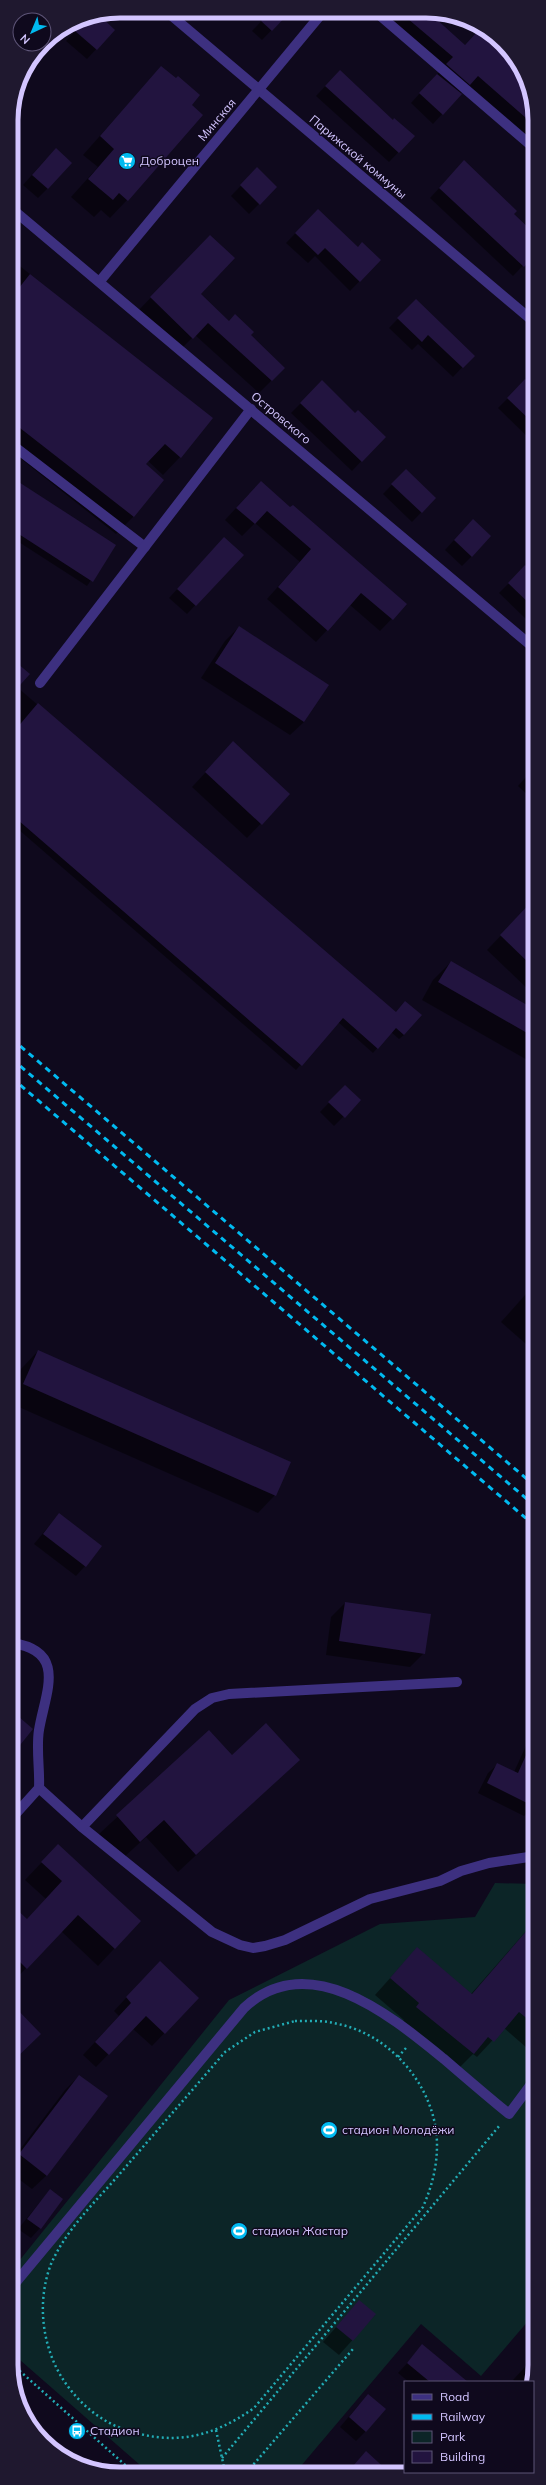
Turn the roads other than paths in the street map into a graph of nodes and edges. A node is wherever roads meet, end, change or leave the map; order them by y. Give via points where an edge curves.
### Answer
1 (174, 18) edge
2 (318, 18) edge
3 (383, 18) edge
4 (259, 91) junction
5 (528, 143) edge
6 (18, 214) edge
7 (100, 281) junction
8 (528, 317) edge
9 (251, 409) junction
10 (18, 449) edge
11 (145, 547) junction
12 (528, 643) edge
13 (40, 684) dead end
14 (18, 1644) edge
15 (457, 1682) dead end
16 (39, 1788) junction
17 (18, 1811) edge
18 (82, 1826) junction
19 (528, 1857) edge
20 (528, 2088) edge
21 (18, 2280) edge

1 - 4 street, Парижской коммуны
2 - 4 street, Минская
3 - 5 street
4 - 7 street, Минская
4 - 8 street, Парижской коммуны
6 - 7 street, Островского
7 - 9 street, Островского
9 - 11 street
9 - 12 street, Островского
10 - 11 street
11 - 13 street
14 - 16 street via 36,1651 50,1672 38,1732
15 - 18 street via 229,1694 212,1698 195,1709
16 - 17 street
16 - 18 street
18 - 19 street via 212,1932 253,1948 285,1940 370,1899 440,1881 488,1863
20 - 21 street via 509,2114 401,2024 360,2000 338,1990 304,1983 277,1988 255,1997 244,2008

